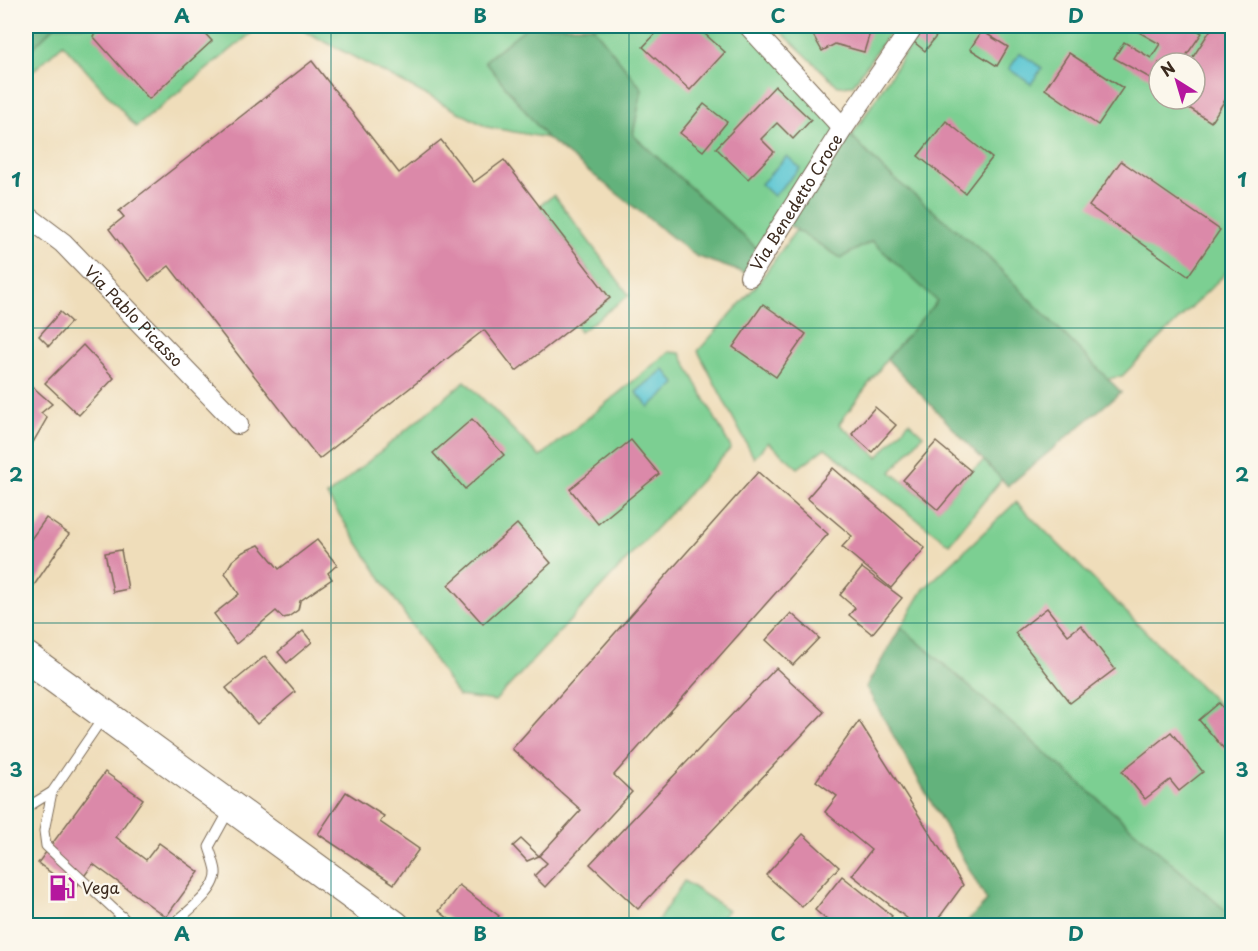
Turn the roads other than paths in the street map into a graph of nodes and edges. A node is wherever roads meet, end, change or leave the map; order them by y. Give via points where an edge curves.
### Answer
1 (749, 26) edge
2 (913, 26) edge
3 (843, 128) junction
4 (26, 215) edge
5 (750, 276) dead end
6 (238, 424) dead end
7 (26, 657) edge
8 (105, 714) junction
9 (52, 792) junction
10 (26, 807) edge
11 (232, 807) junction
12 (122, 916) junction
13 (111, 926) edge
14 (132, 926) edge
15 (171, 926) edge
16 (395, 926) edge

1 - 3 street, Via Benedetto Croce
2 - 3 street, Via Benedetto Croce
3 - 5 street, Via Benedetto Croce
4 - 6 street, Via Pablo Picasso via 63,243
7 - 8 main road
8 - 9 lane
8 - 11 main road
9 - 10 lane
9 - 12 lane via 44,831 46,846
11 - 15 lane via 209,847 216,871 214,884
11 - 16 main road
12 - 13 lane
12 - 14 lane

